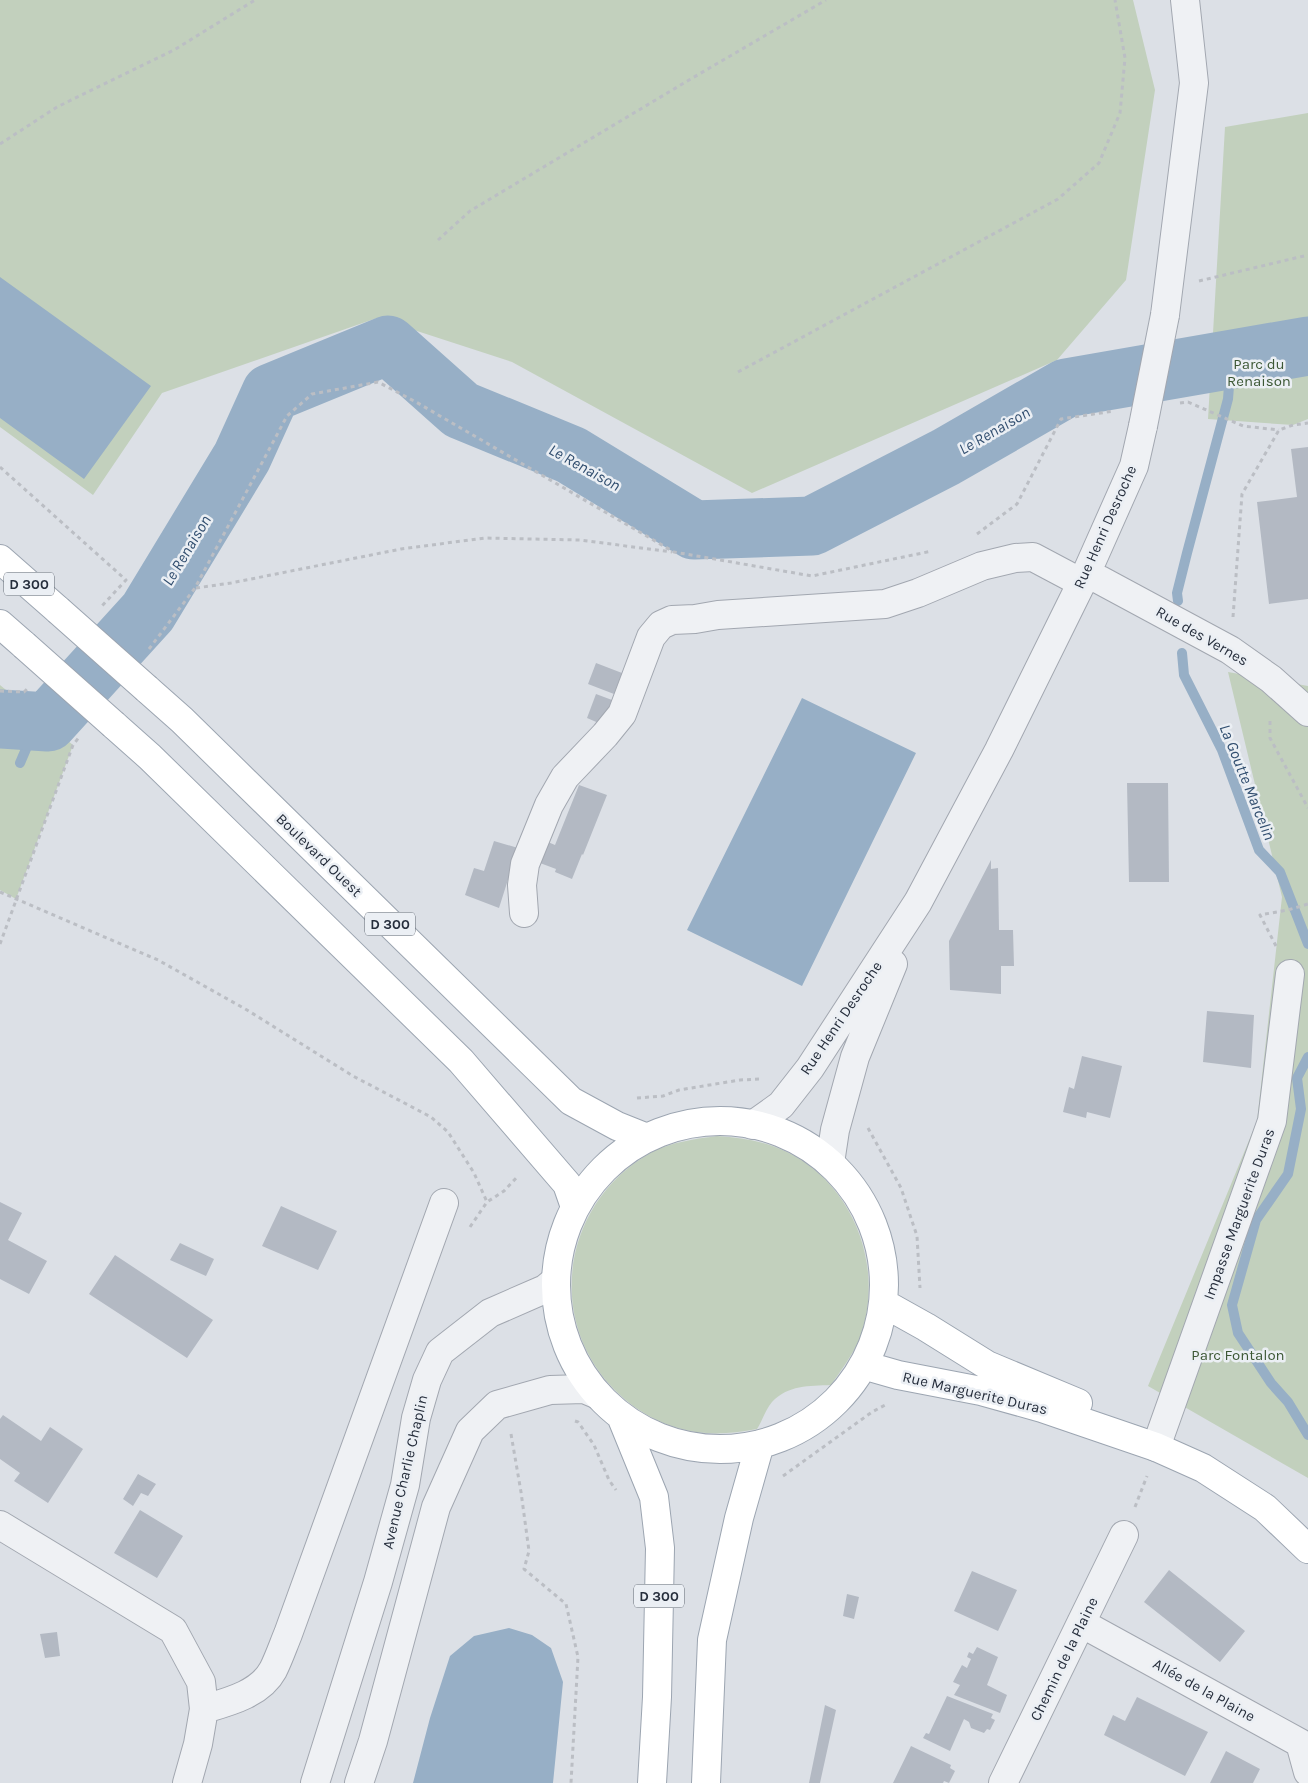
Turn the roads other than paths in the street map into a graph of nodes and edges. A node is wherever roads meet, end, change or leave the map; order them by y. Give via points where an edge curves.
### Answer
1 (1185, 0) edge
2 (0, 559) edge
3 (1084, 578) junction
4 (0, 624) edge
5 (1308, 712) edge
6 (918, 902) junction
7 (524, 913) dead end
8 (1290, 974) road end
9 (754, 1124) junction
10 (646, 1138) junction
11 (830, 1163) junction
12 (444, 1202) dead end
13 (575, 1207) junction
14 (556, 1280) junction
15 (883, 1303) junction
16 (863, 1365) junction
17 (598, 1395) junction
18 (621, 1416) junction
19 (760, 1444) junction
20 (1150, 1444) junction
21 (0, 1524) edge
22 (1124, 1535) dead end
23 (1308, 1549) edge
24 (1082, 1623) junction
25 (204, 1710) junction
26 (1308, 1772) edge
27 (187, 1783) edge
28 (315, 1783) edge
29 (359, 1783) edge
30 (652, 1783) edge
31 (706, 1783) edge
32 (1004, 1783) edge

1 - 3 street, Rue Henri Desroche, bridge via 1194,83 1165,314 1134,466
2 - 10 main road, Boulevard Ouest / D 300, bridge via 182,720 571,1101
3 - 5 street, Rue des Vernes via 1100,580 1230,650 1271,679
3 - 6 street, Rue Henri Desroche via 999,750
3 - 7 street, Rue des Vernes via 1033,557 1015,558 982,566 885,604 718,615 672,620 661,625 652,636 622,714 565,777 549,805 525,864 522,885
4 - 13 main road, bridge via 150,758 461,1061 567,1184
6 - 9 street, Rue Henri Desroche via 810,1068 781,1105
6 - 11 street, Rue Henri Desroche via 855,1057 835,1130
8 - 20 street, Impasse Marguerite Duras via 1272,1121
9 - 10 main road via 717,1121 681,1126
9 - 11 main road via 794,1138
10 - 13 main road via 606,1168
11 - 15 main road via 856,1192 874,1227 883,1264
12 - 25 street via 272,1671 259,1686 235,1700
13 - 14 main road via 565,1230
14 - 17 main road via 558,1311 566,1342 579,1370
14 - 28 street, Avenue Charlie Chaplin via 545,1289 490,1313 440,1352 427,1380 416,1418 405,1485
15 - 16 main road via 873,1345
15 - 20 main road, Rue Marguerite Duras via 987,1364 1073,1400
16 - 19 main road via 844,1392 820,1415 792,1432
16 - 20 main road, Rue Marguerite Duras via 1042,1408
17 - 18 main road
17 - 29 street via 584,1388 550,1390 497,1405 470,1431 436,1507
18 - 19 main road via 655,1435 702,1448
18 - 30 main road, D 300 via 654,1497 660,1548
19 - 31 main road via 738,1518 712,1640
20 - 23 main road, Rue Marguerite Duras via 1203,1468 1265,1508
21 - 25 street via 173,1630 201,1682
22 - 24 street, Chemin de la Plaine
24 - 26 street, Allée de la Plaine via 1300,1743
24 - 32 street, Chemin de la Plaine
25 - 27 street

